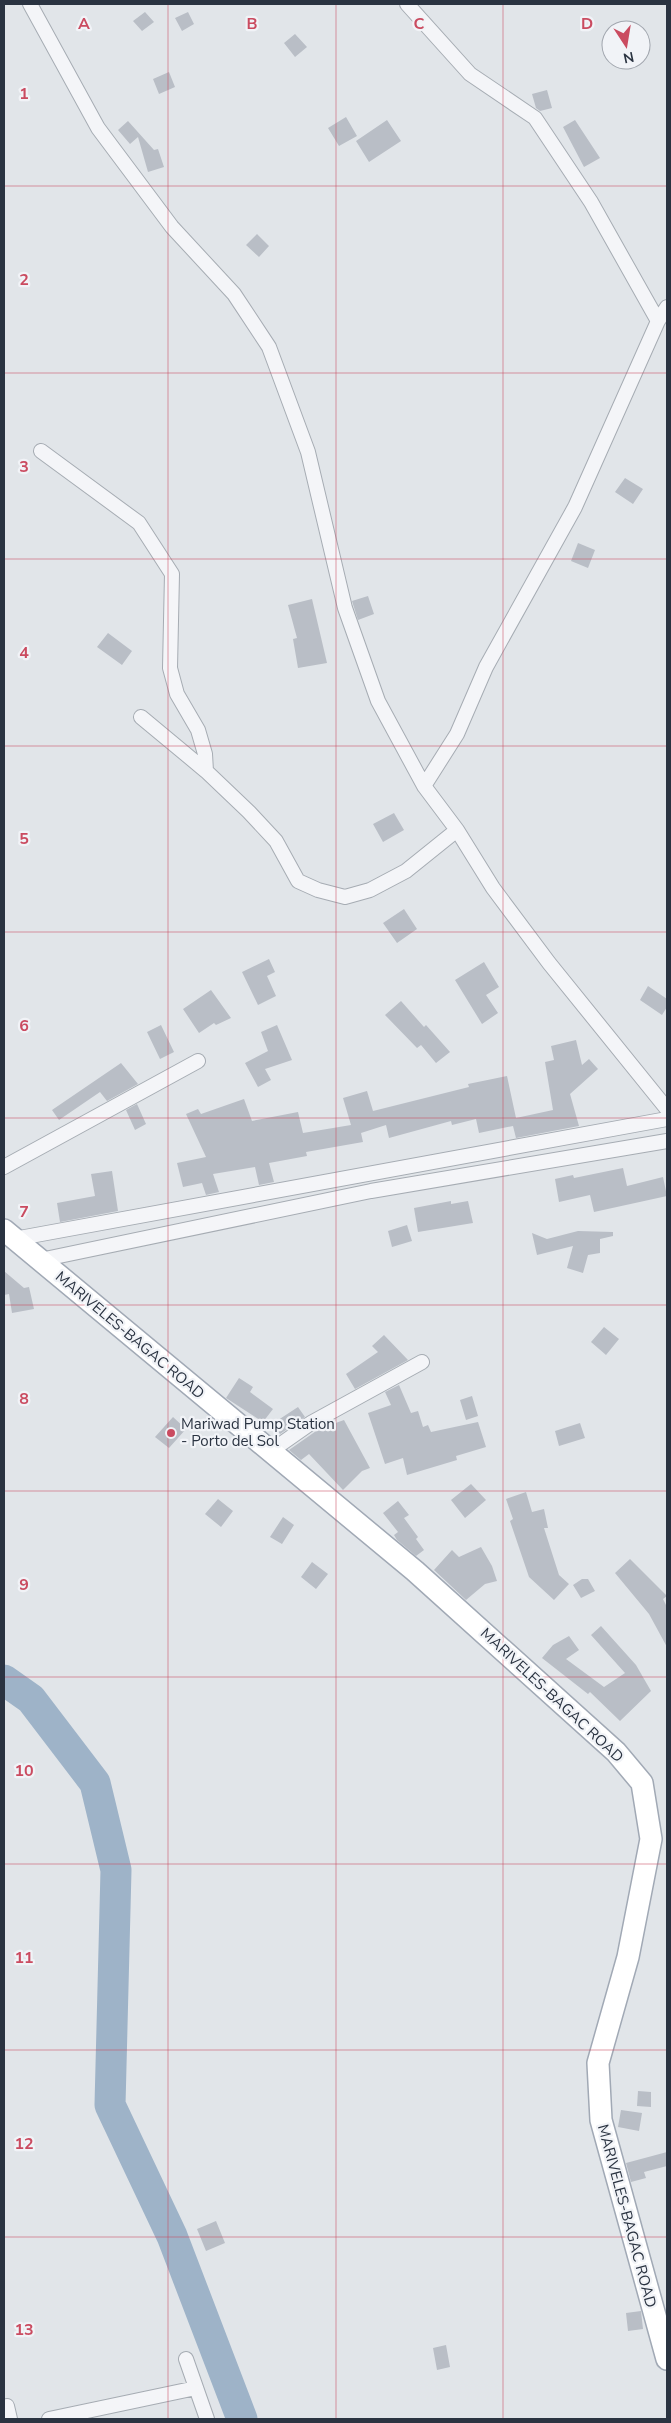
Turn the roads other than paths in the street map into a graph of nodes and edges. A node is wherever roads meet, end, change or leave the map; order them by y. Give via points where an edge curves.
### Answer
1 (30, 4) edge
2 (407, 4) edge
3 (667, 307) edge
4 (658, 321) junction
5 (41, 451) dead end
6 (140, 717) dead end
7 (206, 772) junction
8 (424, 786) junction
9 (457, 830) junction
10 (198, 1061) dead end
11 (667, 1109) edge
12 (667, 1119) edge
13 (667, 1141) edge
14 (4, 1167) edge
15 (9, 1234) edge
16 (40, 1260) junction
17 (422, 1362) dead end
18 (271, 1451) junction
19 (186, 2359) dead end
20 (667, 2359) edge
21 (196, 2388) junction
22 (49, 2419) edge
23 (207, 2419) edge

1 - 8 street via 98,128 172,227 234,294 269,346 308,452 345,608 378,701
2 - 4 street via 470,74 535,118 591,202
3 - 4 street
4 - 8 street via 575,507 486,667 456,734
5 - 7 street via 139,523 172,574 170,668 177,694 198,730
6 - 7 street
7 - 9 street via 276,841 298,881 335,896 345,897 370,890 406,871
8 - 9 street
9 - 11 street via 492,888
10 - 14 street
12 - 15 street
13 - 16 street via 371,1191
15 - 16 main road, MARIVELES-BAGAC ROAD
16 - 18 main road, MARIVELES-BAGAC ROAD
17 - 18 street via 312,1423
18 - 20 main road, MARIVELES-BAGAC ROAD via 415,1571 616,1752 642,1783 651,1839 628,1957 598,2063 600,2110
19 - 21 street
21 - 22 street
21 - 23 street

